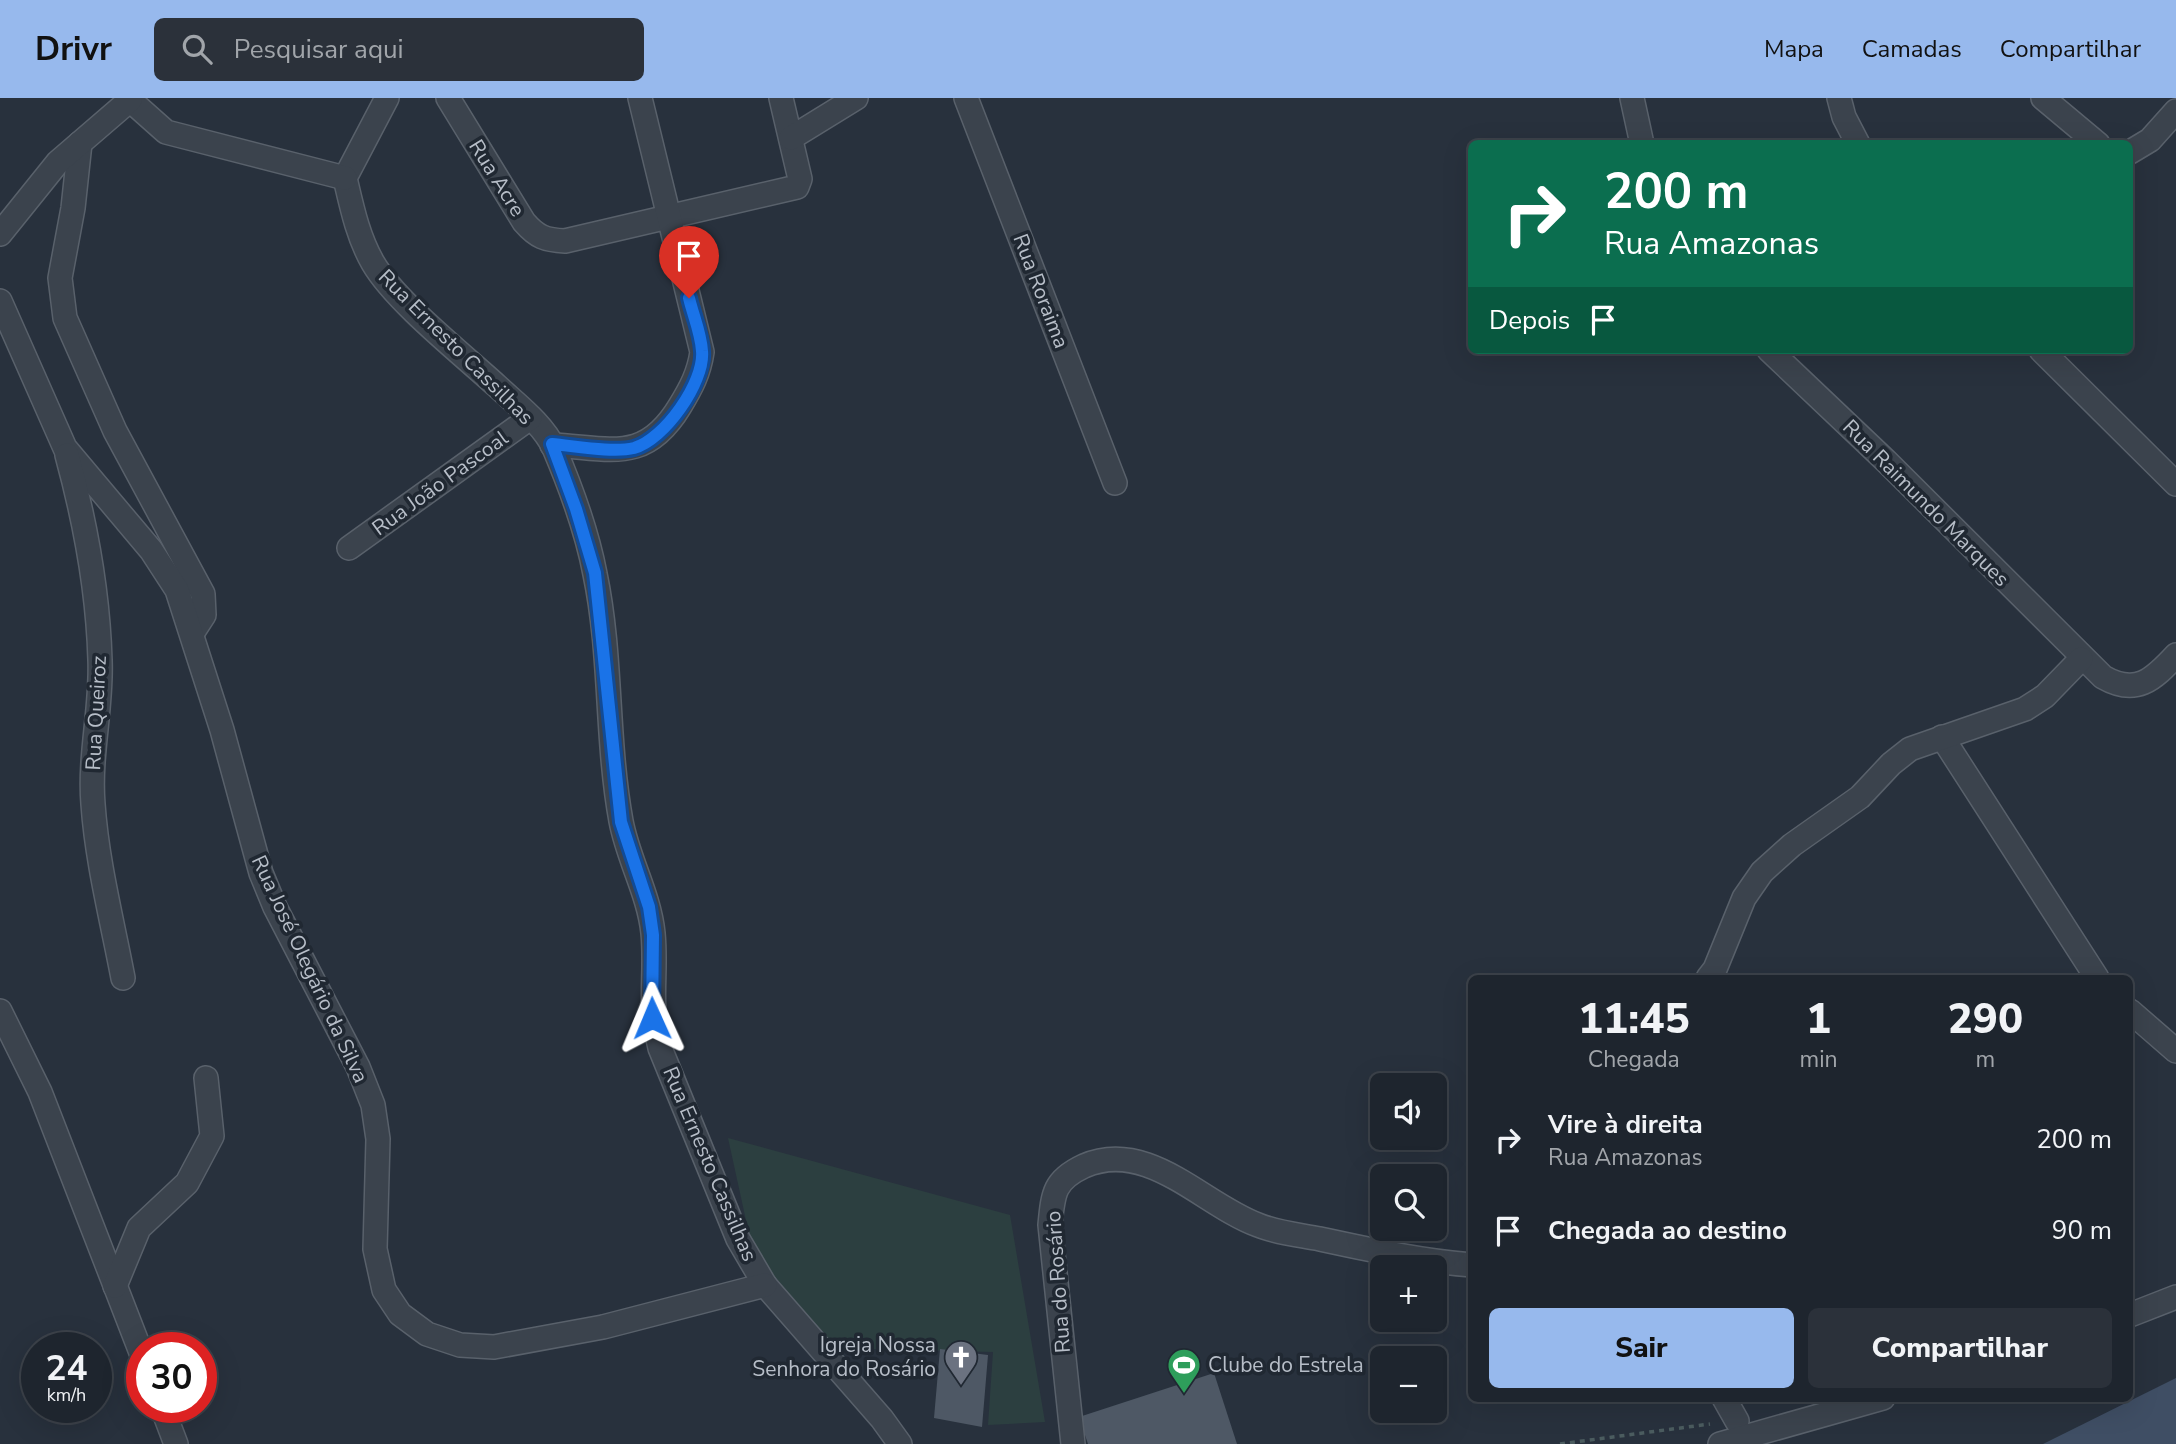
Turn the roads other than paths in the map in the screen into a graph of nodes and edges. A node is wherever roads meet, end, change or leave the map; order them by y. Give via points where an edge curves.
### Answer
1 (387, 98) edge
2 (448, 98) edge
3 (640, 98) edge
4 (781, 98) edge
5 (856, 98) edge
6 (967, 98) edge
7 (1632, 98) edge
8 (1839, 98) edge
9 (2043, 98) edge
10 (130, 99) edge
11 (2176, 111) edge
12 (791, 138) junction
13 (1641, 140) edge
14 (1856, 140) edge
15 (2093, 140) edge
16 (80, 143) junction
17 (2133, 150) edge
18 (345, 178) junction
19 (668, 217) junction
20 (0, 233) edge
21 (0, 301) edge
22 (1773, 354) edge
23 (2045, 354) edge
24 (530, 418) junction
25 (552, 444) junction
26 (65, 448) junction
27 (1115, 483) dead end
28 (2176, 484) edge
29 (349, 548) dead end
30 (192, 632) junction
31 (2176, 655) edge
32 (2081, 659) junction
33 (1942, 737) junction
34 (1710, 975) edge
35 (2096, 975) edge
36 (123, 978) dead end
37 (0, 1011) edge
38 (2133, 1014) edge
39 (2176, 1051) edge
40 (206, 1077) dead end
41 (1468, 1265) edge
42 (765, 1285) junction
43 (115, 1286) junction
44 (2176, 1297) edge
45 (2133, 1314) edge
46 (133, 1332) edge
47 (1726, 1402) edge
48 (1869, 1402) edge
49 (1737, 1420) road end
50 (168, 1423) edge
51 (176, 1444) edge
52 (900, 1444) edge
53 (1073, 1444) edge
54 (1720, 1444) edge

1 - 18 street
2 - 19 street, Rua Acre via 536,236 565,241
3 - 19 street
4 - 12 street, Rua Acre
5 - 12 street
6 - 27 street, Rua Roraima
7 - 13 street
8 - 14 street
9 - 15 street
10 - 16 street
10 - 18 street via 166,132
11 - 17 street via 2150,140
12 - 19 street, Rua Acre via 800,179 797,187
16 - 20 street via 58,162
16 - 30 street via 60,278 65,318 114,431 203,594 204,615
18 - 24 street, Rua Ernesto Cassilhas via 359,236 374,266
19 - 25 street via 702,352 694,384 668,426 651,442 631,449
21 - 26 street, Rua José Olegário da Silva
22 - 32 street, Rua Raimundo Marques
23 - 28 street
24 - 25 street, Rua Ernesto Cassilhas
24 - 29 street, Rua João Pascoal
25 - 42 street, Rua Ernesto Cassilhas via 595,573 621,822 649,907 653,935 652,1018 738,1239
26 - 30 street, Rua José Olegário da Silva via 164,567
26 - 36 street, Rua Queiroz via 82,509 93,579 100,661 93,804
30 - 42 street, Rua José Olegário da Silva via 261,873 373,1105 378,1139 375,1249 384,1290 400,1314 427,1334 460,1345 494,1347 603,1327
31 - 32 street via 2160,671 2129,687 2116,685
32 - 33 street via 2045,696 2025,709
33 - 34 street via 1910,749 1860,797 1762,872 1744,898
33 - 35 street
37 - 43 street via 40,1092
38 - 39 street
40 - 43 street via 212,1136 187,1183 139,1228
41 - 53 street, Rua do Rosário via 1415,1261 1259,1226 1210,1202 1168,1173 1134,1161 1095,1161 1065,1175 1053,1197 1050,1225
42 - 52 street, Rua Ernesto Cassilhas
43 - 46 street
44 - 45 street
47 - 49 street
48 - 54 street
50 - 51 street

